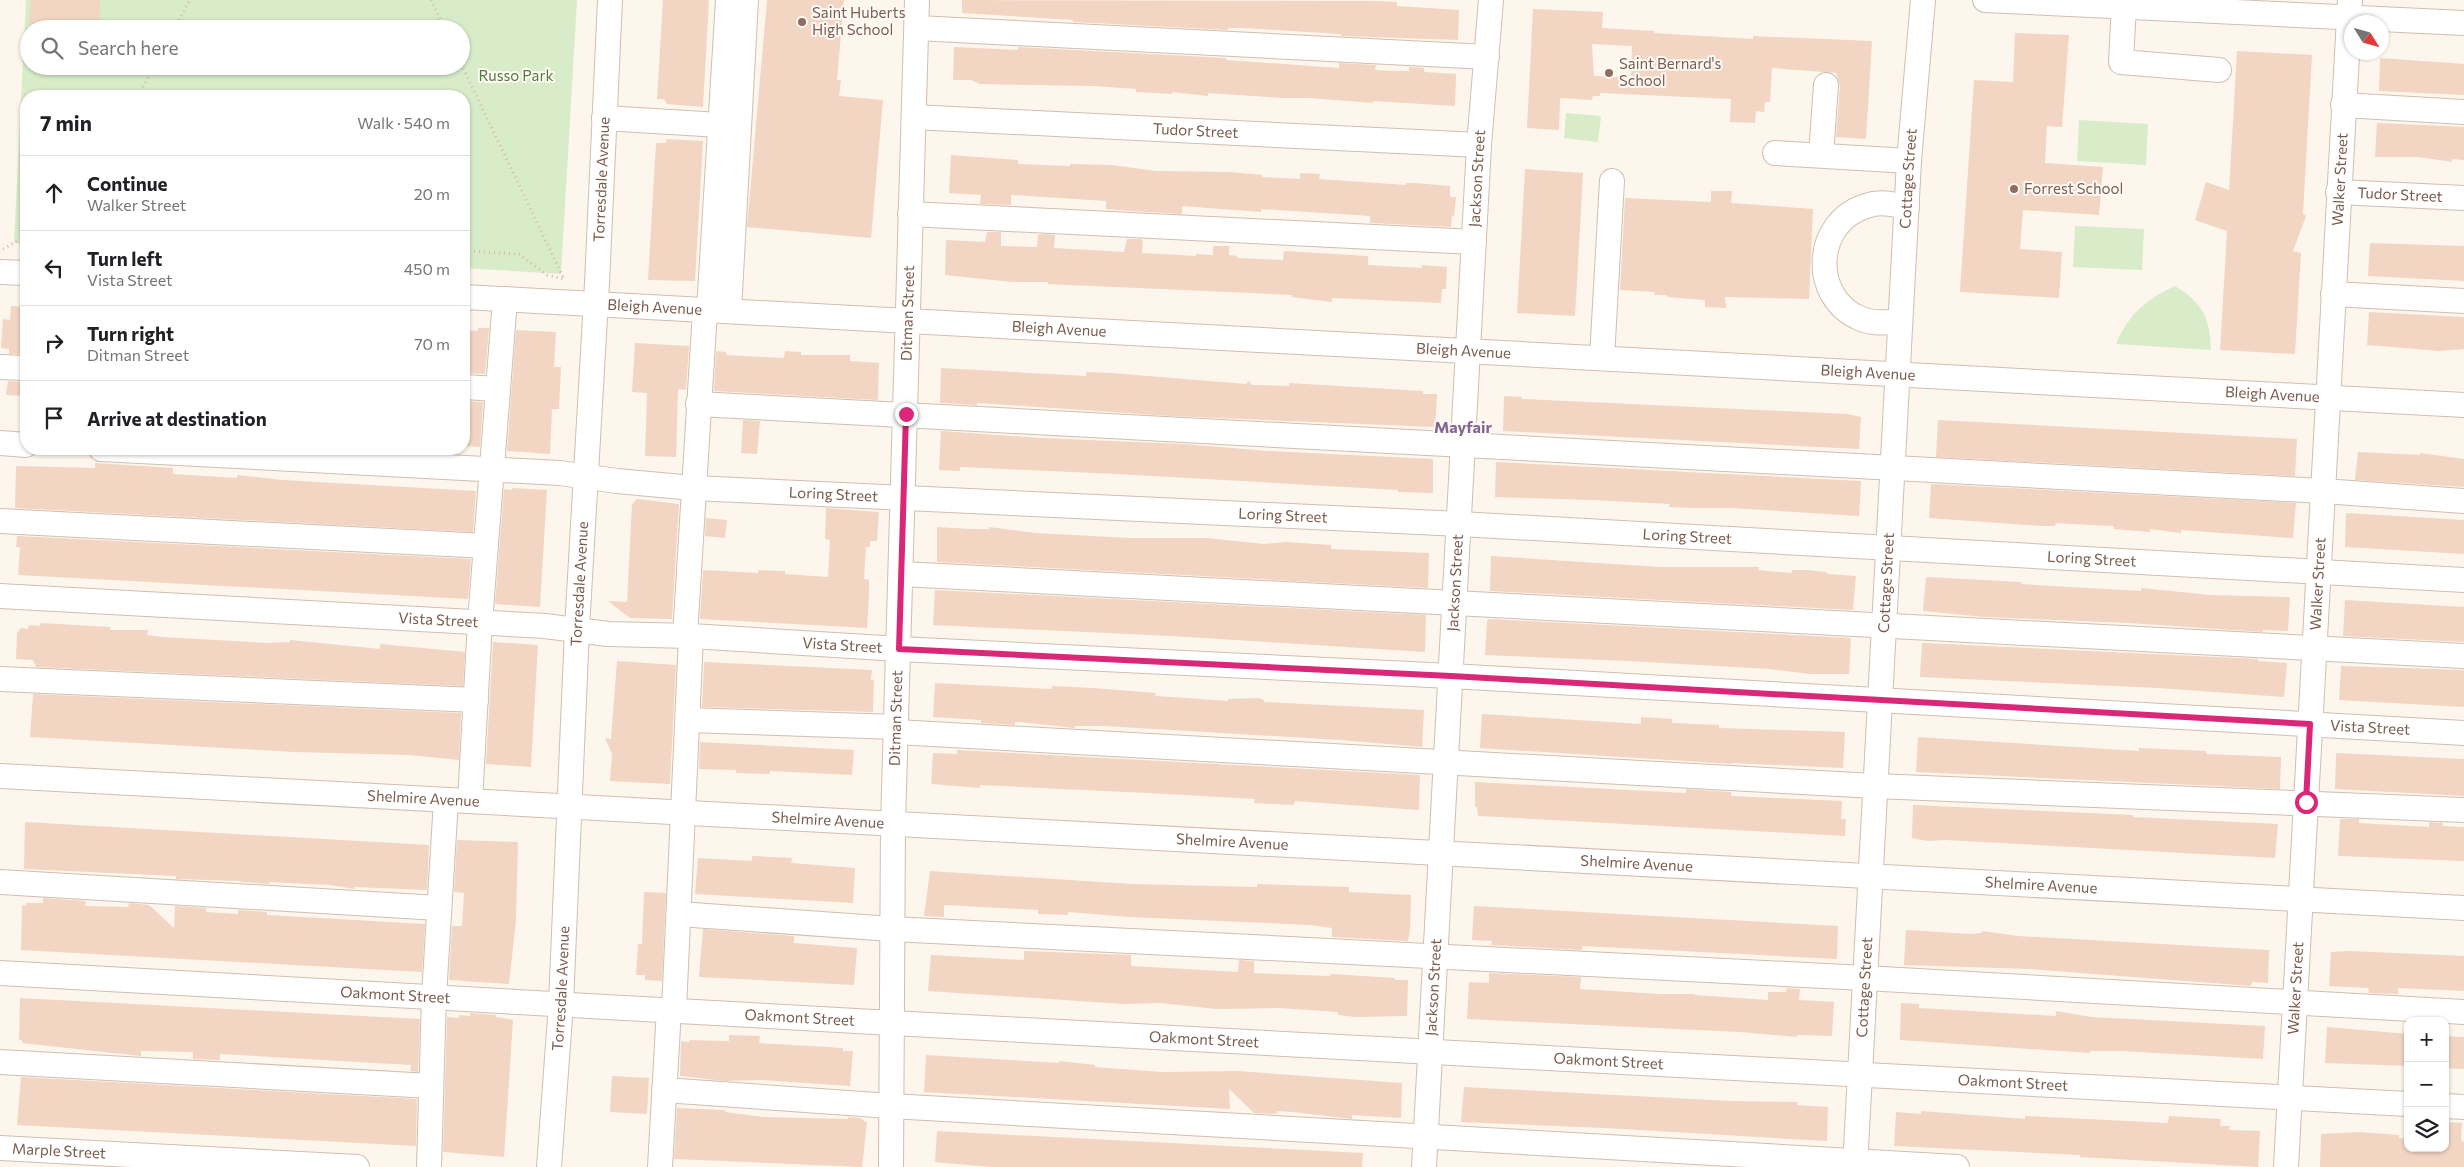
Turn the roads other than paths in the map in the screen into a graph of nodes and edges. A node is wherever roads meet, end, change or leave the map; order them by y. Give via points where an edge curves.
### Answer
1 (610, 0) edge
2 (728, 0) edge
3 (746, 0) edge
4 (917, 0) edge
5 (1491, 0) edge
6 (1923, 0) edge
7 (1986, 0) edge
8 (2124, 5) junction
9 (2349, 8) edge
10 (2464, 23) edge
11 (916, 28) junction
12 (1487, 58) junction
13 (2219, 70) dead end
14 (1826, 85) dead end
15 (2343, 105) junction
16 (2464, 112) edge
17 (914, 117) junction
18 (604, 118) junction
19 (720, 124) junction
20 (1479, 144) junction
21 (1775, 153) dead end
22 (1821, 156) junction
23 (1909, 161) junction
24 (1612, 181) dead end
25 (2338, 192) junction
26 (2464, 198) edge
27 (1907, 207) junction
28 (910, 214) junction
29 (1474, 242) junction
30 (1, 261) edge
31 (20, 270) edge
32 (2333, 294) junction
33 (470, 297) edge
34 (505, 299) junction
35 (2464, 301) edge
36 (596, 304) junction
37 (714, 310) junction
38 (907, 320) junction
39 (1900, 321) junction
40 (1468, 351) junction
41 (1602, 358) junction
42 (0, 367) edge
43 (20, 368) edge
44 (1898, 374) junction
45 (470, 387) edge
46 (498, 389) junction
47 (2328, 398) junction
48 (698, 404) junction
49 (2464, 405) edge
50 (906, 414) junction
51 (0, 443) edge
52 (20, 445) edge
53 (1463, 445) junction
54 (213, 455) edge
55 (1893, 468) junction
56 (492, 470) junction
57 (587, 476) junction
58 (693, 488) junction
59 (2323, 490) junction
60 (902, 497) junction
61 (2464, 501) edge
62 (0, 521) edge
63 (1460, 524) junction
64 (486, 546) junction
65 (1889, 548) junction
66 (2318, 572) junction
67 (902, 574) junction
68 (2464, 580) edge
69 (0, 596) edge
70 (1455, 603) junction
71 (480, 622) junction
72 (1884, 626) junction
73 (577, 629) junction
74 (688, 636) junction
75 (899, 649) junction
76 (2314, 649) junction
77 (2464, 656) edge
78 (1451, 676) junction
79 (0, 679) edge
80 (476, 700) junction
81 (1880, 700) junction
82 (688, 720) junction
83 (2310, 724) junction
84 (896, 730) junction
85 (2464, 732) edge
86 (1446, 761) junction
87 (0, 776) edge
88 (1875, 786) junction
89 (446, 800) junction
90 (470, 801) junction
91 (2306, 802) junction
92 (570, 806) junction
93 (2464, 810) edge
94 (684, 813) junction
95 (893, 824) junction
96 (1440, 854) junction
97 (1870, 876) junction
98 (0, 882) edge
99 (2301, 900) junction
100 (439, 908) junction
101 (2464, 908) edge
102 (679, 914) junction
103 (892, 929) junction
104 (1435, 957) junction
105 (0, 973) edge
106 (1865, 978) junction
107 (434, 996) junction
108 (2295, 1002) junction
109 (561, 1004) junction
110 (671, 1009) junction
111 (2464, 1012) edge
112 (892, 1023) junction
113 (1431, 1050) junction
114 (0, 1062) edge
115 (1860, 1074) junction
116 (431, 1086) junction
117 (664, 1090) junction
118 (2290, 1097) junction
119 (2404, 1104) edge
120 (891, 1106) junction
121 (2449, 1106) edge
122 (2464, 1106) edge
123 (1426, 1137) junction
124 (0, 1148) edge
125 (1855, 1164) edge
126 (358, 1167) edge
127 (429, 1167) edge
128 (549, 1167) edge
129 (660, 1167) edge
130 (891, 1167) edge
131 (1424, 1167) edge
132 (1957, 1167) edge
133 (2286, 1167) edge

1 - 18 street, Torresdale Avenue
2 - 19 street
3 - 37 street
4 - 11 street, Ditman Street
5 - 12 street, Jackson Street
6 - 23 street, Cottage Street
7 - 8 street
8 - 9 street
8 - 13 street via 2122,62
9 - 10 street
9 - 15 street, Walker Street
11 - 12 street
11 - 17 street, Ditman Street
12 - 20 street, Jackson Street
14 - 22 street
15 - 16 street
15 - 25 street, Walker Street
17 - 20 street, Tudor Street
17 - 28 street, Ditman Street
18 - 19 street
18 - 36 street, Torresdale Avenue
19 - 37 street
20 - 29 street, Jackson Street
21 - 22 street
22 - 23 street
23 - 27 street, Cottage Street
24 - 41 street
25 - 26 street, Tudor Street
25 - 32 street, Walker Street
27 - 39 street, Cottage Street
27 - 39 street via 1886,203 1866,205 1847,215 1833,230 1825,250 1824,270 1828,284 1842,307 1859,319 1880,324
28 - 29 street
28 - 38 street, Ditman Street
29 - 40 street, Jackson Street
30 - 31 street
32 - 35 street
32 - 47 street, Walker Street
33 - 34 street, Bleigh Avenue
34 - 36 street, Bleigh Avenue
34 - 46 street
36 - 37 street, Bleigh Avenue
36 - 57 street, Torresdale Avenue
37 - 38 street, Bleigh Avenue
37 - 48 street
38 - 40 street, Bleigh Avenue
38 - 50 street, Ditman Street
39 - 44 street, Cottage Street
40 - 41 street, Bleigh Avenue
40 - 53 street, Jackson Street
41 - 44 street, Bleigh Avenue
42 - 43 street
44 - 47 street, Bleigh Avenue
44 - 55 street, Cottage Street
45 - 46 street
46 - 56 street
47 - 49 street, Bleigh Avenue
47 - 59 street, Walker Street
48 - 50 street
48 - 58 street
50 - 53 street
50 - 60 street, Ditman Street
51 - 52 street
53 - 55 street
53 - 63 street, Jackson Street
54 - 56 street, Loring Street
55 - 59 street
55 - 65 street, Cottage Street
56 - 57 street, Loring Street
56 - 64 street
57 - 58 street, Loring Street
57 - 73 street, Torresdale Avenue
58 - 60 street, Loring Street
58 - 74 street
59 - 61 street
59 - 66 street, Walker Street
60 - 63 street, Loring Street
60 - 67 street, Ditman Street
62 - 64 street
63 - 65 street, Loring Street
63 - 70 street, Jackson Street
64 - 71 street
65 - 66 street, Loring Street
65 - 72 street, Cottage Street
66 - 68 street, Loring Street
66 - 76 street, Walker Street
67 - 70 street
67 - 75 street, Ditman Street
69 - 71 street, Vista Street
70 - 72 street
70 - 78 street, Jackson Street
71 - 73 street, Vista Street
71 - 80 street
72 - 76 street
72 - 81 street, Cottage Street
73 - 74 street, Vista Street via 608,634
73 - 92 street, Torresdale Avenue
74 - 75 street, Vista Street
74 - 82 street
75 - 78 street, Vista Street
75 - 84 street, Ditman Street
76 - 77 street
76 - 83 street, Walker Street
78 - 81 street, Vista Street
78 - 86 street, Jackson Street
79 - 80 street
80 - 90 street
81 - 83 street, Vista Street
81 - 88 street, Cottage Street
82 - 84 street
82 - 94 street
83 - 85 street, Vista Street
83 - 91 street, Walker Street
84 - 86 street
84 - 95 street, Ditman Street
86 - 88 street
86 - 96 street, Jackson Street
87 - 89 street, Shelmire Avenue
88 - 91 street
88 - 97 street, Cottage Street
89 - 90 street, Shelmire Avenue
89 - 100 street
90 - 92 street, Shelmire Avenue
91 - 93 street
91 - 99 street, Walker Street
92 - 94 street, Shelmire Avenue
92 - 109 street, Torresdale Avenue
94 - 95 street, Shelmire Avenue
94 - 102 street
95 - 96 street, Shelmire Avenue
95 - 103 street, Ditman Street
96 - 97 street, Shelmire Avenue
96 - 104 street, Jackson Street
97 - 99 street, Shelmire Avenue
97 - 106 street, Cottage Street
98 - 100 street
99 - 101 street, Shelmire Avenue
99 - 108 street, Walker Street
100 - 107 street
102 - 103 street
102 - 110 street
103 - 104 street
103 - 112 street, Ditman Street
104 - 106 street
104 - 113 street, Jackson Street
105 - 107 street, Oakmont Street
106 - 108 street
106 - 115 street, Cottage Street
107 - 109 street, Oakmont Street
107 - 116 street
108 - 111 street
108 - 118 street, Walker Street
109 - 110 street, Oakmont Street
109 - 128 street, Torresdale Avenue
110 - 112 street, Oakmont Street
110 - 117 street
112 - 113 street, Oakmont Street
112 - 120 street, Ditman Street
113 - 115 street, Oakmont Street
113 - 123 street, Jackson Street
114 - 116 street
115 - 118 street, Oakmont Street
115 - 125 street, Cottage Street
116 - 127 street
117 - 120 street
117 - 129 street
118 - 119 street, Oakmont Street
118 - 133 street, Walker Street
120 - 123 street
120 - 130 street, Ditman Street
121 - 122 street
123 - 125 street
123 - 131 street, Jackson Street
124 - 126 street, Marple Street
125 - 132 street

